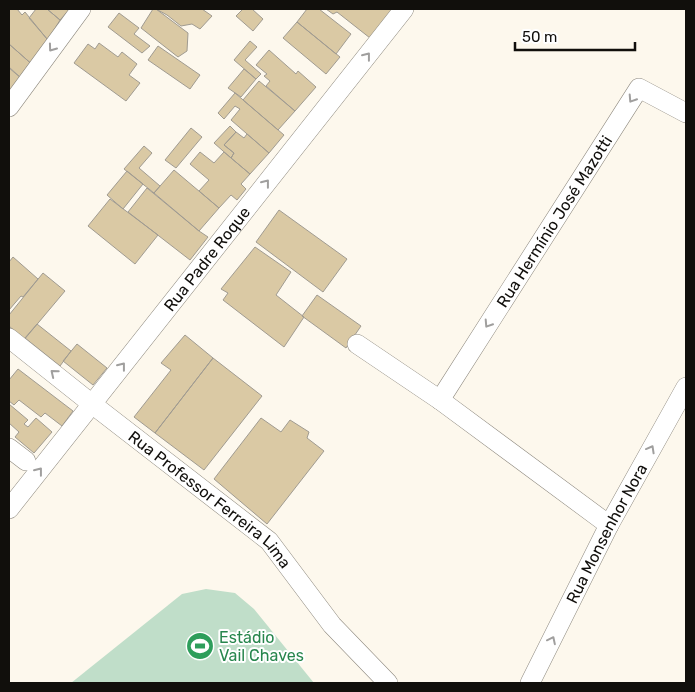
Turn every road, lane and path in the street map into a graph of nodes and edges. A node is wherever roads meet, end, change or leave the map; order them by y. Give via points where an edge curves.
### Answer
1 (81, 9) edge
2 (404, 9) edge
3 (9, 107) edge
4 (686, 113) edge
5 (9, 338) edge
6 (357, 344) dead end
7 (686, 387) edge
8 (440, 400) junction
9 (92, 404) junction
10 (9, 448) edge
11 (26, 461) dead end
12 (9, 509) edge
13 (608, 524) junction
14 (388, 683) edge
15 (530, 683) edge

1 -> 3 street
9 -> 2 street, Rua Padre Roque
4 -> 8 street, Rua Hermínio José Mazotti via 639,88
9 -> 5 street, Rua Professor Ferreira Lima
6 - 8 street
13 -> 7 street, Rua Monsenhor Nora
8 - 13 street
12 -> 9 street, Rua Padre Roque
9 - 14 street, Rua Professor Ferreira Lima via 269,541 332,625
10 - 11 street
15 -> 13 street, Rua Monsenhor Nora

